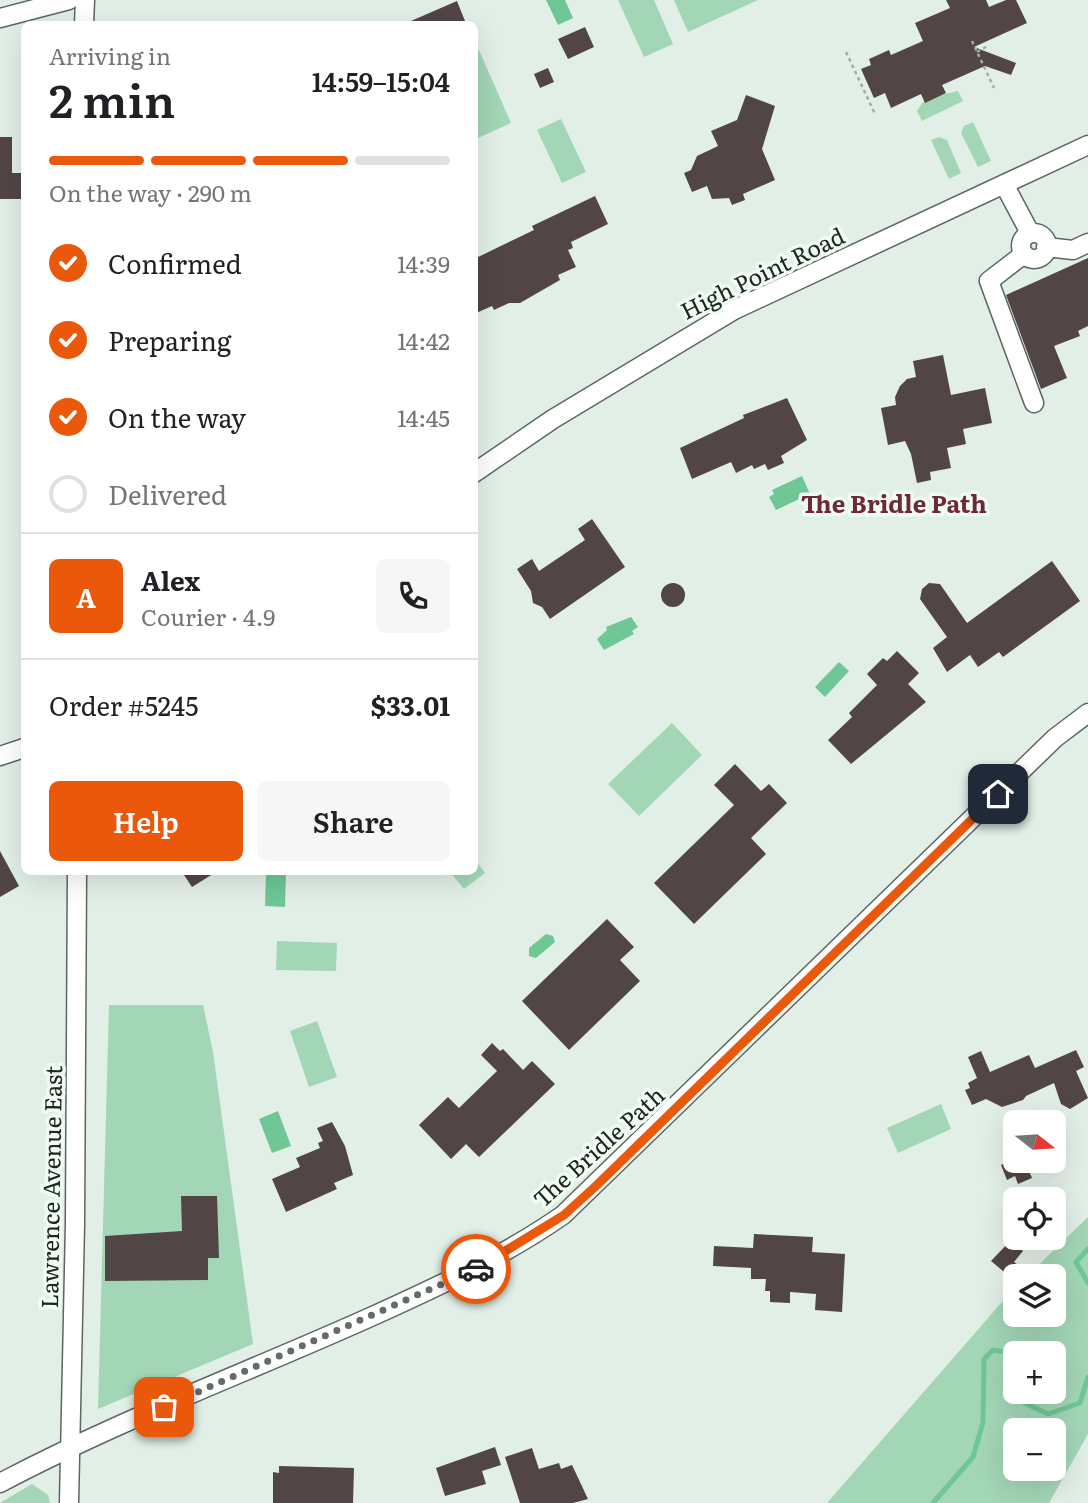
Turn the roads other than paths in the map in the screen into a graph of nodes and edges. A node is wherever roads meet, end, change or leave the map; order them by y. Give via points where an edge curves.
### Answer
1 (69, 0) edge
2 (85, 0) edge
3 (0, 18) edge
4 (84, 21) edge
5 (1088, 145) edge
6 (1004, 184) junction
7 (1030, 233) junction
8 (1088, 243) edge
9 (1046, 247) junction
10 (1024, 254) junction
11 (1034, 403) dead end
12 (478, 469) edge
13 (1088, 713) edge
14 (21, 749) edge
15 (0, 756) edge
16 (77, 875) edge
17 (71, 1447) junction
18 (0, 1483) edge
19 (68, 1503) edge

1 - 3 street
2 - 4 street
5 - 6 street, High Point Road
6 - 7 street
6 - 12 street, High Point Road via 782,286 687,336
7 - 9 street via 1042,236
7 - 10 street via 1021,242
8 - 9 street via 1073,250
9 - 10 street via 1043,255 1035,258
10 - 11 street via 989,281
13 - 17 street, The Bridle Path via 1055,738 564,1215 476,1269
14 - 15 street
16 - 17 street, Lawrence Avenue East
17 - 18 street, The Bridle Path
17 - 19 street, Lawrence Avenue East

